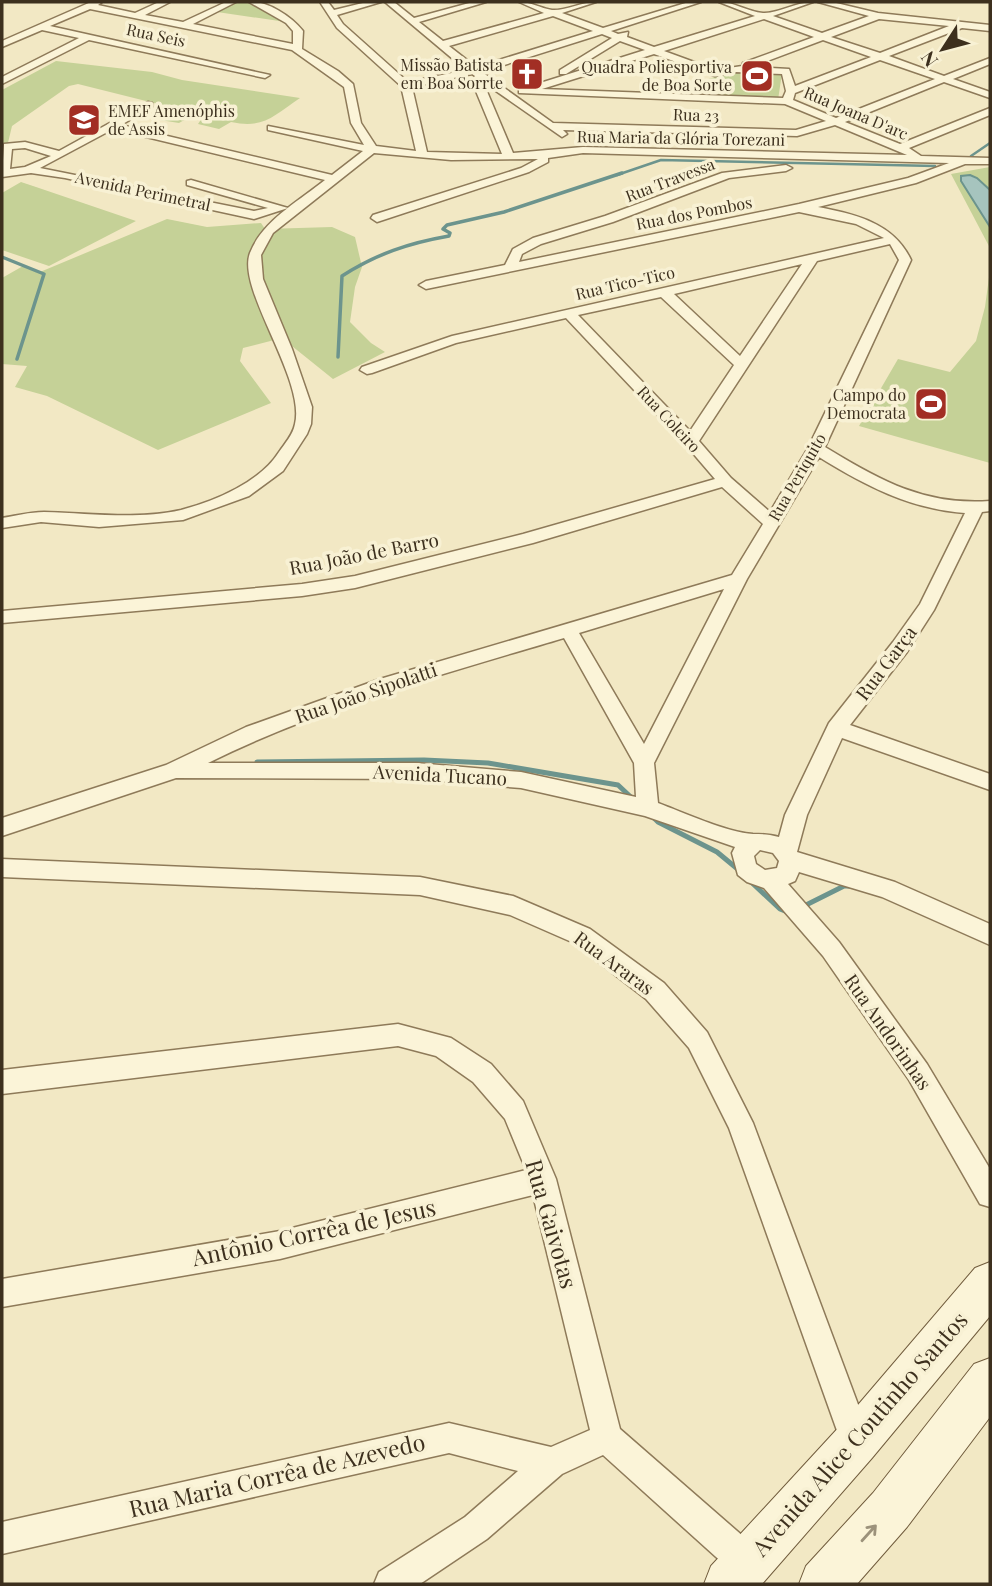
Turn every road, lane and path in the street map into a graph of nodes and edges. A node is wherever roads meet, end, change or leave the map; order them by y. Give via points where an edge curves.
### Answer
1 (98, 2) edge
2 (166, 2) edge
3 (232, 2) edge
4 (253, 2) edge
5 (377, 2) edge
6 (389, 2) edge
7 (482, 2) edge
8 (523, 2) edge
9 (592, 2) edge
10 (668, 2) edge
11 (697, 2) edge
12 (723, 2) edge
13 (809, 2) edge
14 (822, 2) edge
15 (858, 4) edge
16 (88, 6) junction
17 (327, 6) edge
18 (554, 13) junction
19 (660, 13) junction
20 (135, 16) junction
21 (768, 16) junction
22 (878, 16) junction
23 (411, 21) junction
24 (990, 22) edge
25 (964, 24) junction
26 (183, 26) junction
27 (41, 27) junction
28 (990, 28) edge
29 (600, 31) junction
30 (825, 35) junction
31 (88, 37) junction
32 (619, 38) junction
33 (3, 42) edge
34 (441, 45) junction
35 (296, 48) junction
36 (655, 52) junction
37 (884, 56) junction
38 (990, 61) edge
39 (735, 69) junction
40 (477, 73) junction
41 (265, 75) dead end
42 (4, 78) edge
43 (947, 79) junction
44 (708, 84) junction
45 (406, 85) junction
46 (537, 87) junction
47 (523, 91) junction
48 (990, 95) edge
49 (510, 96) junction
50 (789, 96) junction
51 (148, 105) dead end
52 (990, 111) edge
53 (837, 121) junction
54 (114, 126) junction
55 (552, 126) junction
56 (272, 128) dead end
57 (900, 148) junction
58 (372, 149) junction
59 (583, 150) junction
60 (422, 153) junction
61 (60, 155) junction
62 (548, 156) junction
63 (509, 157) junction
64 (924, 159) junction
65 (965, 161) junction
66 (990, 161) edge
67 (21, 171) junction
68 (939, 172) junction
69 (4, 174) edge
70 (333, 179) junction
71 (191, 183) dead end
72 (799, 208) junction
73 (287, 209) junction
74 (377, 218) dead end
75 (893, 240) junction
76 (812, 259) junction
77 (511, 266) junction
78 (426, 285) dead end
79 (664, 292) junction
80 (569, 314) junction
81 (742, 365) junction
82 (367, 370) dead end
83 (691, 441) junction
84 (816, 448) junction
85 (725, 481) junction
86 (983, 508) edge
87 (771, 522) junction
88 (2, 523) edge
89 (738, 579) junction
90 (2, 617) edge
91 (568, 629) junction
92 (836, 728) junction
93 (644, 763) junction
94 (173, 771) junction
95 (990, 782) edge
96 (648, 808) junction
97 (796, 815) junction
98 (2, 827) edge
99 (700, 828) junction
100 (758, 842) junction
101 (788, 856) junction
102 (2, 868) edge
103 (746, 868) junction
104 (771, 880) junction
105 (990, 935) edge
106 (2, 1082) edge
107 (543, 1179) junction
108 (990, 1194) edge
109 (990, 1283) edge
110 (2, 1293) edge
111 (990, 1380) edge
112 (607, 1438) junction
113 (856, 1442) junction
114 (551, 1463) junction
115 (2, 1538) edge
116 (739, 1573) edge
117 (391, 1584) edge
118 (824, 1584) edge

1 - 16 street
2 - 20 street
3 - 26 street
4 - 35 street via 293,24 298,34
5 - 17 street
6 - 23 street
7 - 23 street
8 - 18 street
9 - 18 street
10 - 19 street
11 - 19 street
12 - 21 street
13 - 21 street
14 - 22 street
15 - 24 street
16 - 20 street
16 - 27 street
17 - 45 street via 340,26
18 - 29 street
18 - 34 street
19 - 29 street
19 - 32 street
20 - 26 street
21 - 30 street
21 - 36 street
22 - 25 street
22 - 30 street
23 - 34 street
25 - 28 street
25 - 37 street
26 - 35 street
27 - 31 street, Rua Seis
27 - 33 street
29 - 32 street
29 - 40 street
30 - 37 street
30 - 39 street
31 - 41 street, Rua Seis
31 - 42 street
32 - 36 street
32 - 46 street
34 - 40 street
35 - 58 street via 349,86 355,123
36 - 44 street
36 - 46 street
37 - 43 street
37 - 50 street
38 - 43 street, Rua 23
39 - 44 street
39 - 50 street via 786,71
40 - 45 street
40 - 49 street
40 - 63 street
43 - 48 street
43 - 53 street, Rua 23
44 - 47 street, Rua Joana D'arc
44 - 50 street, Rua Joana D'arc
45 - 60 street
46 - 47 street
47 - 49 street
49 - 55 street
50 - 53 street, Rua Joana D'arc
51 - 54 street
52 - 57 street
53 - 55 street, Rua 23 via 782,134
53 - 57 street, Rua Joana D'arc
54 - 61 street
54 - 70 street
55 - 59 street
56 - 58 street, Rua Maria da Glória Torezani
57 - 64 street, Rua Joana D'arc
58 - 60 street, Rua Maria da Glória Torezani
58 - 70 street, Avenida Perimetral
59 - 62 street, Rua Maria da Glória Torezani
59 - 64 street, Rua Maria da Glória Torezani
60 - 63 street, Rua Maria da Glória Torezani
61 - 67 street
61 - 69 street via 25,145 8,146
62 - 63 street, Rua Maria da Glória Torezani
62 - 74 street via 525,170
64 - 65 street, Rua Maria da Glória Torezani
65 - 66 street, Rua Maria da Glória Torezani
65 - 68 street, Rua dos Pombos
67 - 69 street, Avenida Perimetral
67 - 73 street, Avenida Perimetral via 65,174 254,215
68 - 72 street, Rua dos Pombos
68 - 77 street, Rua Travessa via 778,168 726,175 537,241 517,252
70 - 73 street, Avenida Perimetral
71 - 73 street, Avenida Perimetral
72 - 75 street via 851,216
72 - 77 street, Rua dos Pombos
73 - 88 street, Avenida Perimetral via 261,241 254,262 256,279 304,407 299,434 277,468 243,492 183,515 99,522 41,517
75 - 76 street, Rua Tico-Tico
75 - 84 street, Rua Periquito via 903,249 905,260
76 - 79 street, Rua Tico-Tico
76 - 81 street
77 - 78 street, Rua dos Pombos
79 - 80 street, Rua Tico-Tico
79 - 81 street
80 - 82 street, Rua Tico-Tico via 427,347
80 - 83 street, Rua Coleiro
81 - 83 street
83 - 85 street, Rua Coleiro
84 - 86 street via 892,491 936,503
84 - 87 street, Rua Periquito
85 - 87 street, Rua Coleiro
85 - 90 street, Rua João de Barro via 527,540 355,582
86 - 92 street, Rua Garça via 928,606
87 - 89 street, Rua Periquito
89 - 91 street, Rua João Sipolatti
89 - 93 street, Rua Periquito
91 - 93 street
91 - 94 street, Rua João Sipolatti via 387,684 265,728
92 - 95 street
92 - 97 street, Rua Garça
93 - 96 street
94 - 96 street, Avenida Tucano via 416,771 521,780
94 - 98 street, Rua João Sipolatti
96 - 99 street, Avenida Tucano
97 - 100 street, Rua Garça
97 - 101 street, Rua Garça
99 - 100 street, Avenida Tucano
99 - 103 street, Avenida Tucano
100 - 101 street via 771,842
100 - 103 street via 743,853
101 - 104 street via 787,874
101 - 105 street via 887,889
102 - 113 street, Rua Araras via 420,886 513,906 582,936 655,991 698,1041 740,1123
103 - 104 street
104 - 108 street, Rua Andorinhas via 831,949 918,1072
106 - 107 street, Rua Gaivotas via 398,1035 442,1046 482,1073 514,1110
107 - 110 street, Antônio Corrêa de Jesus via 280,1245
107 - 112 street, Rua Gaivotas
109 - 113 main road, Avenida Alice Coutinho Santos
118 -> 111 main road via 890,1510
112 - 114 street
112 - 116 street
113 - 116 main road, Avenida Alice Coutinho Santos
114 - 115 street, Rua Maria Corrêa de Azevedo via 449,1438
114 - 117 street via 476,1528

